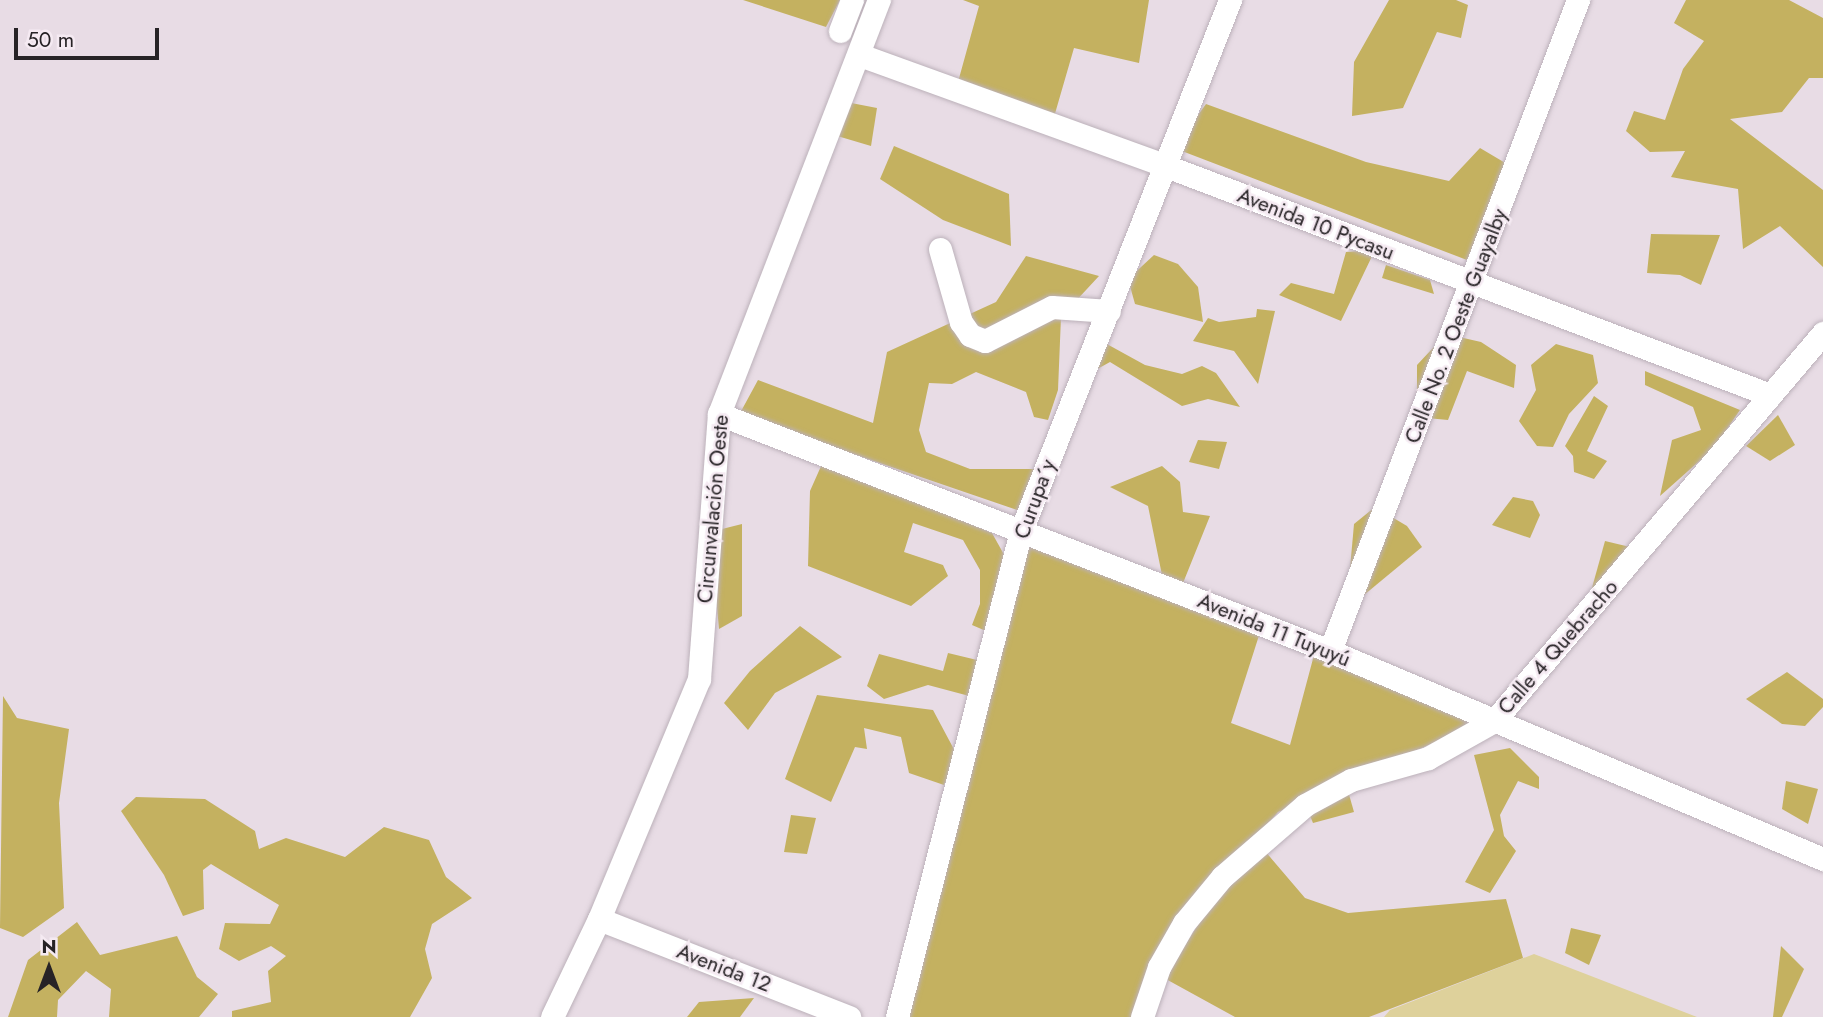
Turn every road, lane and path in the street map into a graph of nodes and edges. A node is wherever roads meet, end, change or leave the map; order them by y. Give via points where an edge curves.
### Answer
1 (852, 0) edge
2 (879, 0) edge
3 (1230, 0) edge
4 (1578, 0) edge
5 (840, 31) dead end
6 (860, 55) junction
7 (1166, 166) junction
8 (940, 249) dead end
9 (1474, 285) junction
10 (1109, 311) junction
11 (1823, 333) edge
12 (1770, 396) junction
13 (719, 414) junction
14 (1021, 531) junction
15 (1330, 651) junction
16 (1494, 721) junction
17 (1823, 859) edge
18 (599, 919) junction
19 (552, 1017) edge
20 (849, 1017) edge
21 (897, 1017) edge
22 (1142, 1017) edge

1 - 5 street
2 - 6 street, Circunvalación Oeste
3 - 7 street, Curupa´y
4 - 9 street, Calle No. 2 Oeste Guayalby
6 - 7 street, Avenida 10 Pycasu
6 - 13 street, Circunvalación Oeste
7 - 9 street, Avenida 10 Pycasu
7 - 10 street, Curupa´y
8 - 10 street via 961,323 971,335 985,341 1052,307
9 - 12 street, Avenida 10 Pycasu
9 - 15 street, Calle No. 2 Oeste Guayalby
10 - 14 street, Curupa´y
11 - 12 street, Calle 4 Quebracho
12 - 16 street, Calle 4 Quebracho
13 - 14 street, Avenida 11 Tuyuyú
13 - 18 street, Circunvalación Oeste via 699,679
14 - 15 street, Avenida 11 Tuyuyú
14 - 21 street, Curupa´y
15 - 16 street, Avenida 11 Tuyuyú
16 - 17 street, Avenida 11 Tuyuyú
16 - 22 street, Calle 4 Quebracho via 1428,758 1345,784 1305,805 1255,845 1184,923 1159,967
18 - 19 street, Circunvalación Oeste
18 - 20 street, Avenida 12

